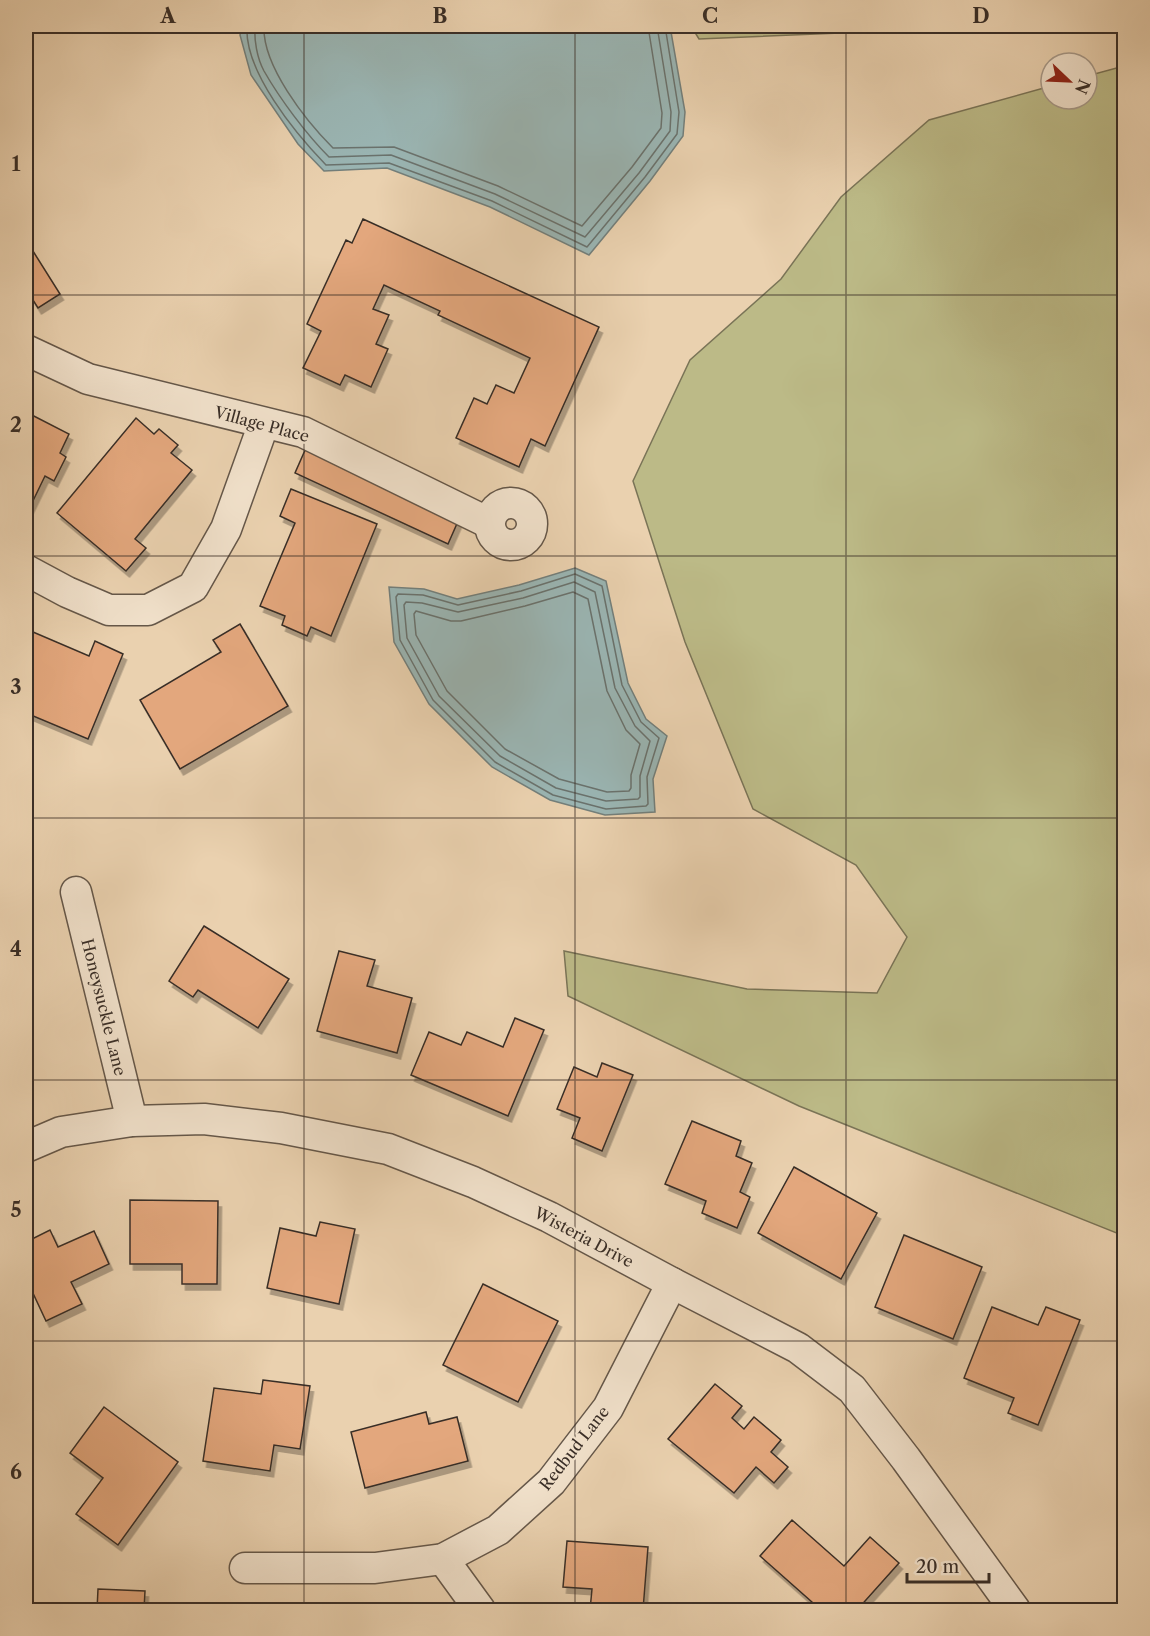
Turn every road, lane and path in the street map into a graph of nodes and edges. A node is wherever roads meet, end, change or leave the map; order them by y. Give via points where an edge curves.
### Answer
1 (26, 350) edge
2 (264, 423) junction
3 (489, 524) dead end
4 (26, 570) edge
5 (76, 892) dead end
6 (132, 1121) junction
7 (26, 1147) edge
8 (672, 1283) junction
9 (443, 1559) junction
10 (245, 1568) dead end
11 (480, 1611) edge
12 (1015, 1611) edge

1 - 2 street, Village Place via 88,379
2 - 3 street, Village Place via 303,432
2 - 4 street via 226,529 193,587 148,610 109,609
5 - 6 street, Honeysuckle Lane
6 - 7 street, Wisteria Drive via 60,1132
6 - 8 street, Wisteria Drive via 204,1119 281,1128 388,1149 549,1216
8 - 9 street, Redbud Lane via 608,1408 551,1482 498,1530
8 - 12 street, Wisteria Drive via 798,1348 852,1389
9 - 10 street, Redbud Lane via 375,1568
9 - 11 street

